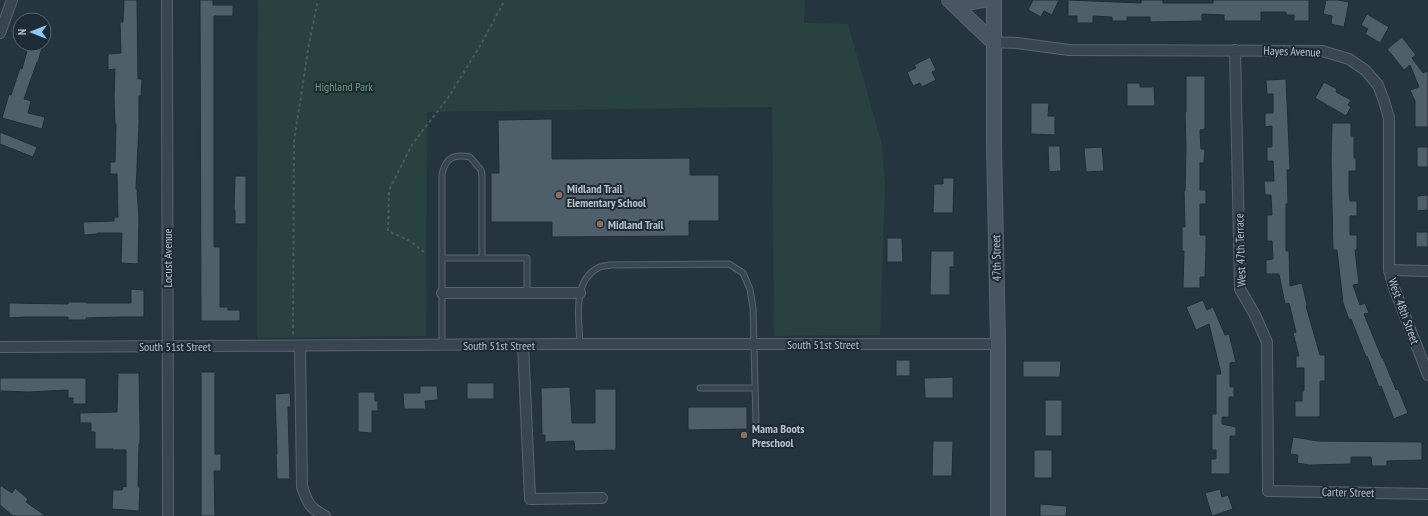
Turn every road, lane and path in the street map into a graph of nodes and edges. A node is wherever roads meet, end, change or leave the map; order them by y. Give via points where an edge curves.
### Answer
1 (12, 0) edge
2 (167, 0) edge
3 (318, 0) edge
4 (504, 0) edge
5 (949, 0) edge
6 (984, 0) edge
7 (994, 0) edge
8 (0, 33) edge
9 (993, 42) junction
10 (1235, 50) junction
11 (424, 252) dead end
12 (442, 258) junction
13 (482, 258) junction
14 (1389, 270) junction
15 (1428, 271) edge
16 (442, 293) junction
17 (527, 293) junction
18 (580, 293) junction
19 (580, 344) junction
20 (754, 344) junction
21 (998, 344) junction
22 (442, 345) junction
23 (523, 345) junction
24 (168, 346) junction
25 (297, 346) junction
26 (0, 347) edge
27 (1428, 375) edge
28 (700, 388) dead end
29 (755, 388) junction
30 (756, 421) dead end
31 (1268, 491) joint
32 (1428, 494) edge
33 (602, 498) dead end
34 (168, 516) edge
35 (325, 516) edge
36 (998, 516) edge

1 - 8 street
2 - 24 street, Locust Avenue
3 - 25 path via 294,141 294,298
4 - 11 path via 448,98 413,143 389,190 388,231 410,241
5 - 6 main road
5 - 9 main road
7 - 9 main road, 47th Street
9 - 10 street, Hayes Avenue via 1069,50
9 - 21 main road, 47th Street
10 - 14 street, Hayes Avenue via 1322,51 1349,59 1365,70 1378,85 1389,118
10 - 31 street, West 47th Terrace via 1240,289 1267,342
12 - 13 lane
12 - 13 lane via 442,174 445,163 461,155 470,157 481,170
12 - 16 lane
13 - 17 lane via 527,258
14 - 15 street
14 - 27 street, West 48th Street
16 - 17 street
16 - 22 lane
17 - 18 street
18 - 19 lane
18 - 20 lane via 586,278 597,268 610,264 729,264 743,273 750,289
19 - 20 street, South 51st Street
19 - 23 street, South 51st Street
20 - 21 street, South 51st Street
20 - 29 lane
21 - 36 main road, 47th Street
22 - 23 street, South 51st Street
22 - 25 street, South 51st Street
23 - 33 street via 530,499
24 - 25 street, South 51st Street
24 - 26 street, South 51st Street
24 - 34 street, Locust Avenue
25 - 35 street via 302,487 307,502 314,510
28 - 29 lane
29 - 30 lane
31 - 32 street, Carter Street

